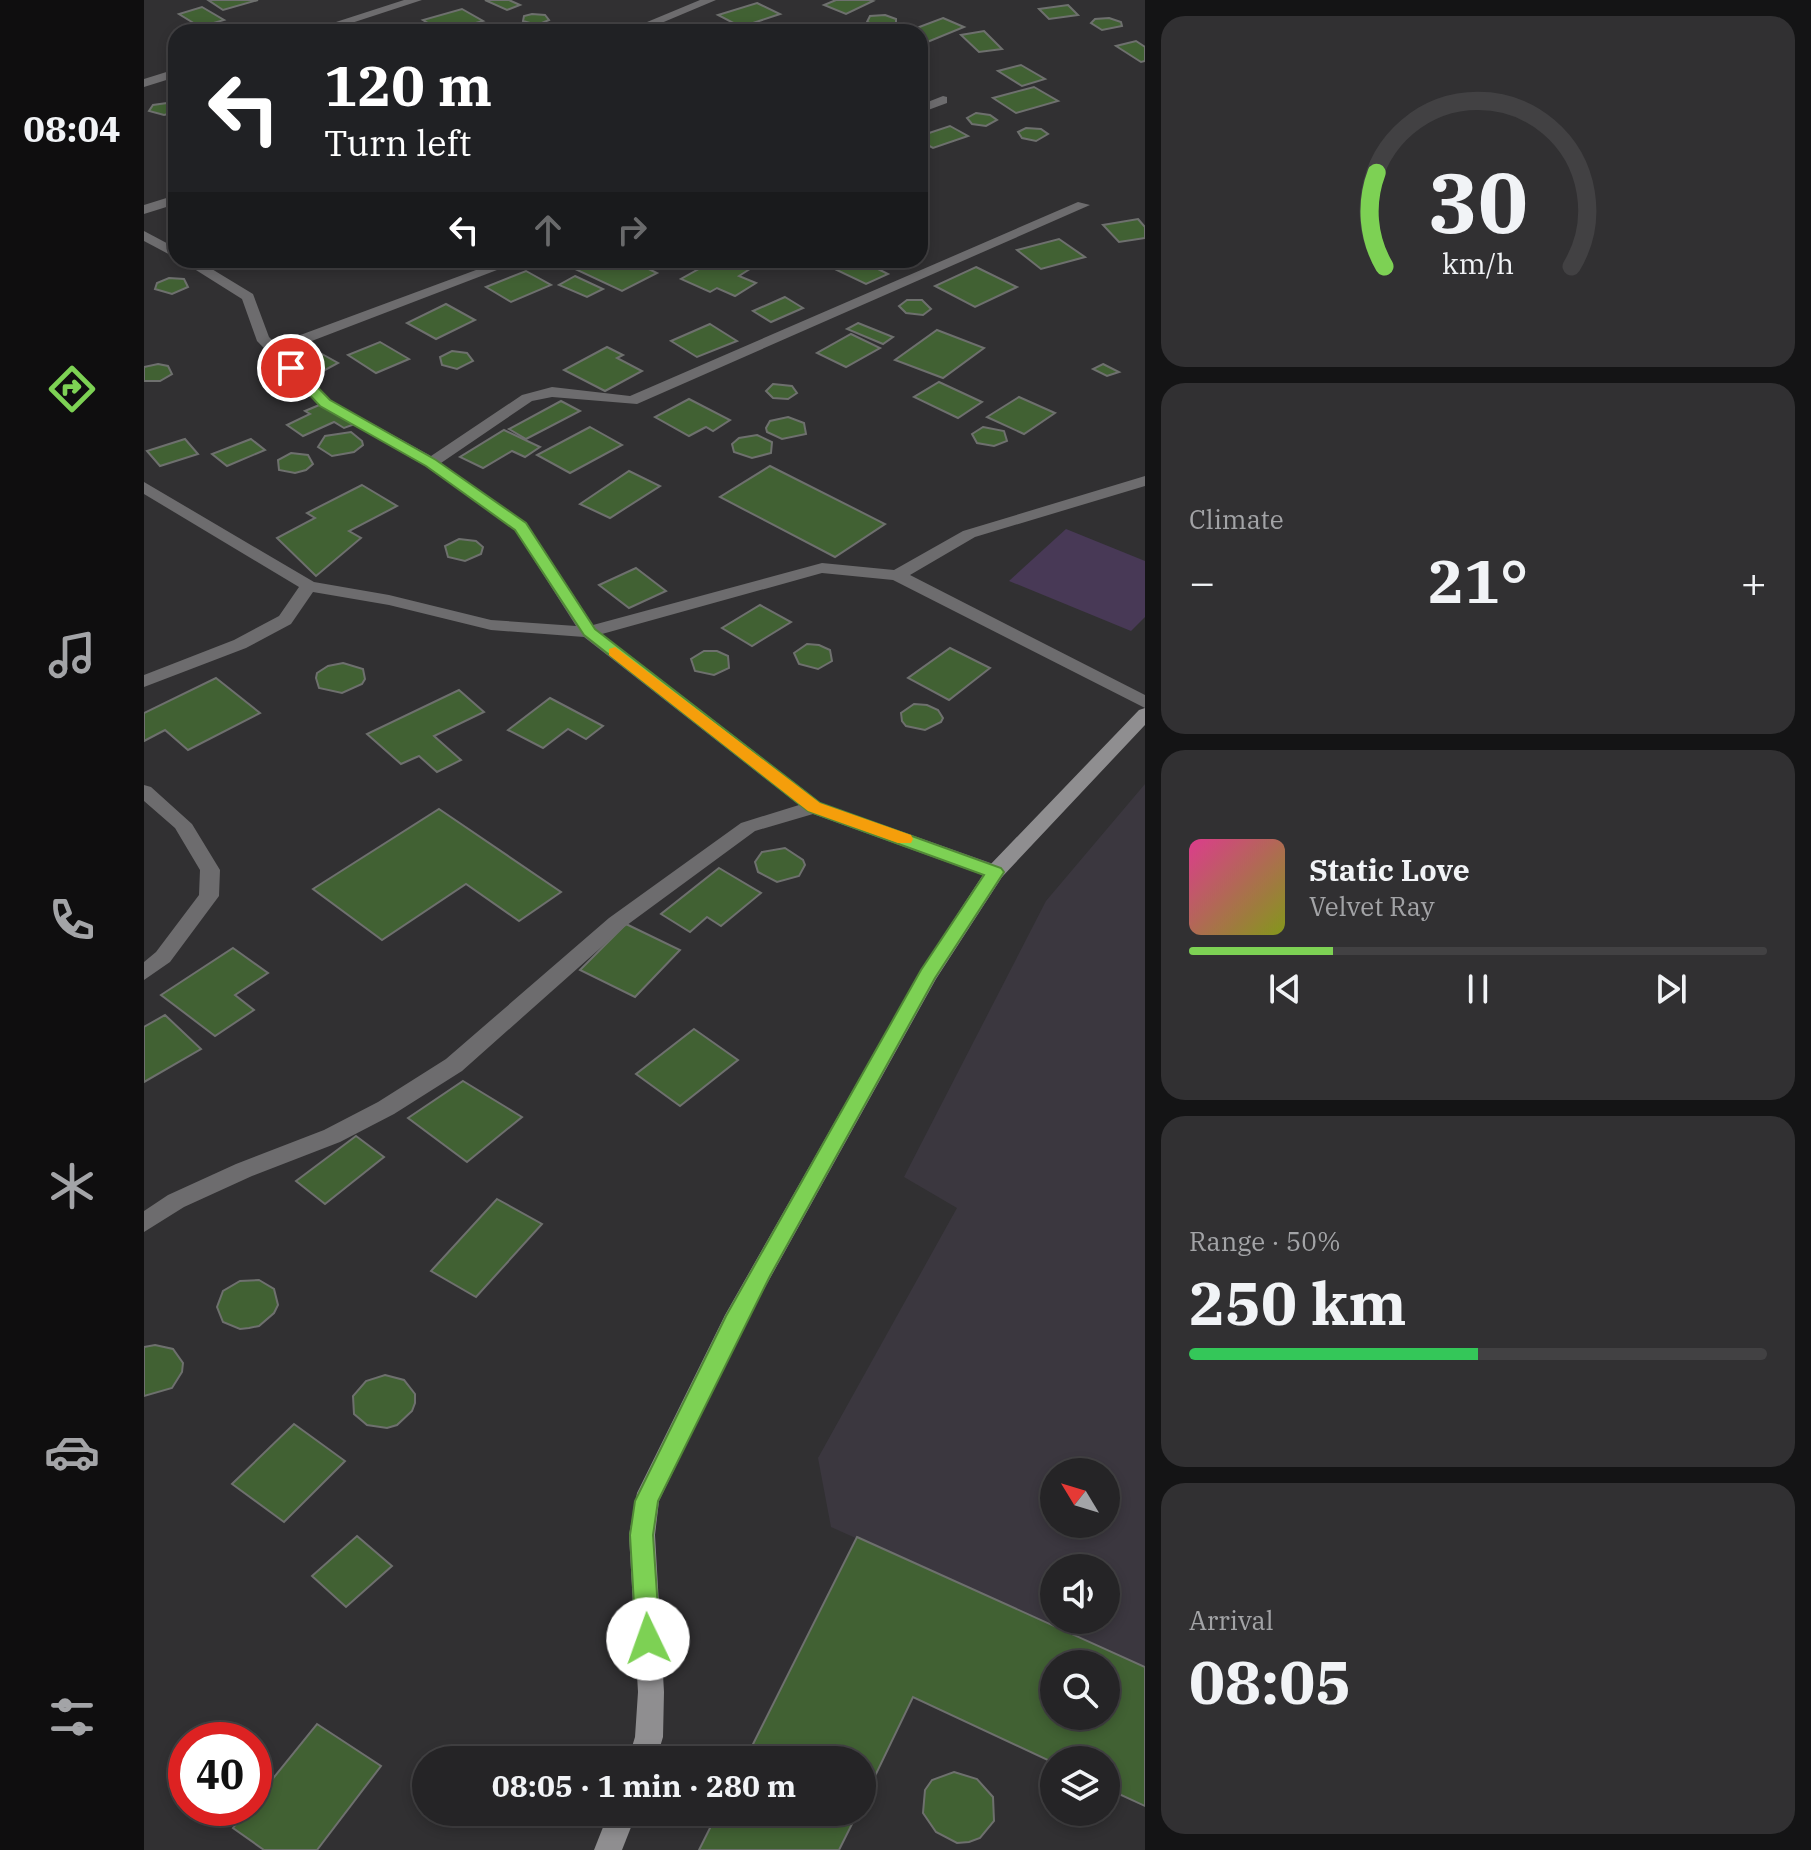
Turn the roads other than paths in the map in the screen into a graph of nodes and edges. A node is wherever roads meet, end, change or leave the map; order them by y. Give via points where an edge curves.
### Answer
1 (416, 0) edge
2 (710, 0) edge
3 (337, 24) edge
4 (649, 24) edge
5 (168, 76) edge
6 (144, 83) edge
7 (943, 100) dead end
8 (928, 106) edge
9 (168, 202) edge
10 (1083, 205) dead end
11 (144, 210) edge
12 (144, 235) edge
13 (168, 249) edge
14 (200, 268) edge
15 (494, 268) edge
16 (274, 350) junction
17 (431, 463) junction
18 (1145, 481) edge
19 (144, 487) edge
20 (897, 575) junction
21 (309, 586) junction
22 (589, 632) junction
23 (144, 681) edge
24 (1145, 702) edge
25 (1145, 714) edge
26 (144, 791) edge
27 (814, 807) junction
28 (995, 872) junction
29 (144, 973) edge
30 (144, 1223) edge
31 (646, 1746) edge
32 (617, 1826) edge
33 (608, 1850) edge

1 - 3 street
2 - 4 street
5 - 6 street
7 - 8 street
9 - 11 street
10 - 17 street via 632,401 552,392 527,398
12 - 13 street
14 - 16 street via 248,297 262,338
15 - 16 street
16 - 17 street via 325,403
17 - 22 street via 521,527
18 - 20 street via 969,534
19 - 21 street
20 - 22 street via 822,568
20 - 24 street
21 - 22 street via 491,625
21 - 23 street via 285,620 240,644
22 - 27 street
25 - 28 street
26 - 29 street via 182,824 210,870 209,896 163,957
27 - 28 street
27 - 30 street via 748,827 616,923 454,1065 386,1108 176,1201
28 - 31 street via 928,975 733,1322 646,1501 642,1535 651,1692
32 - 33 street

